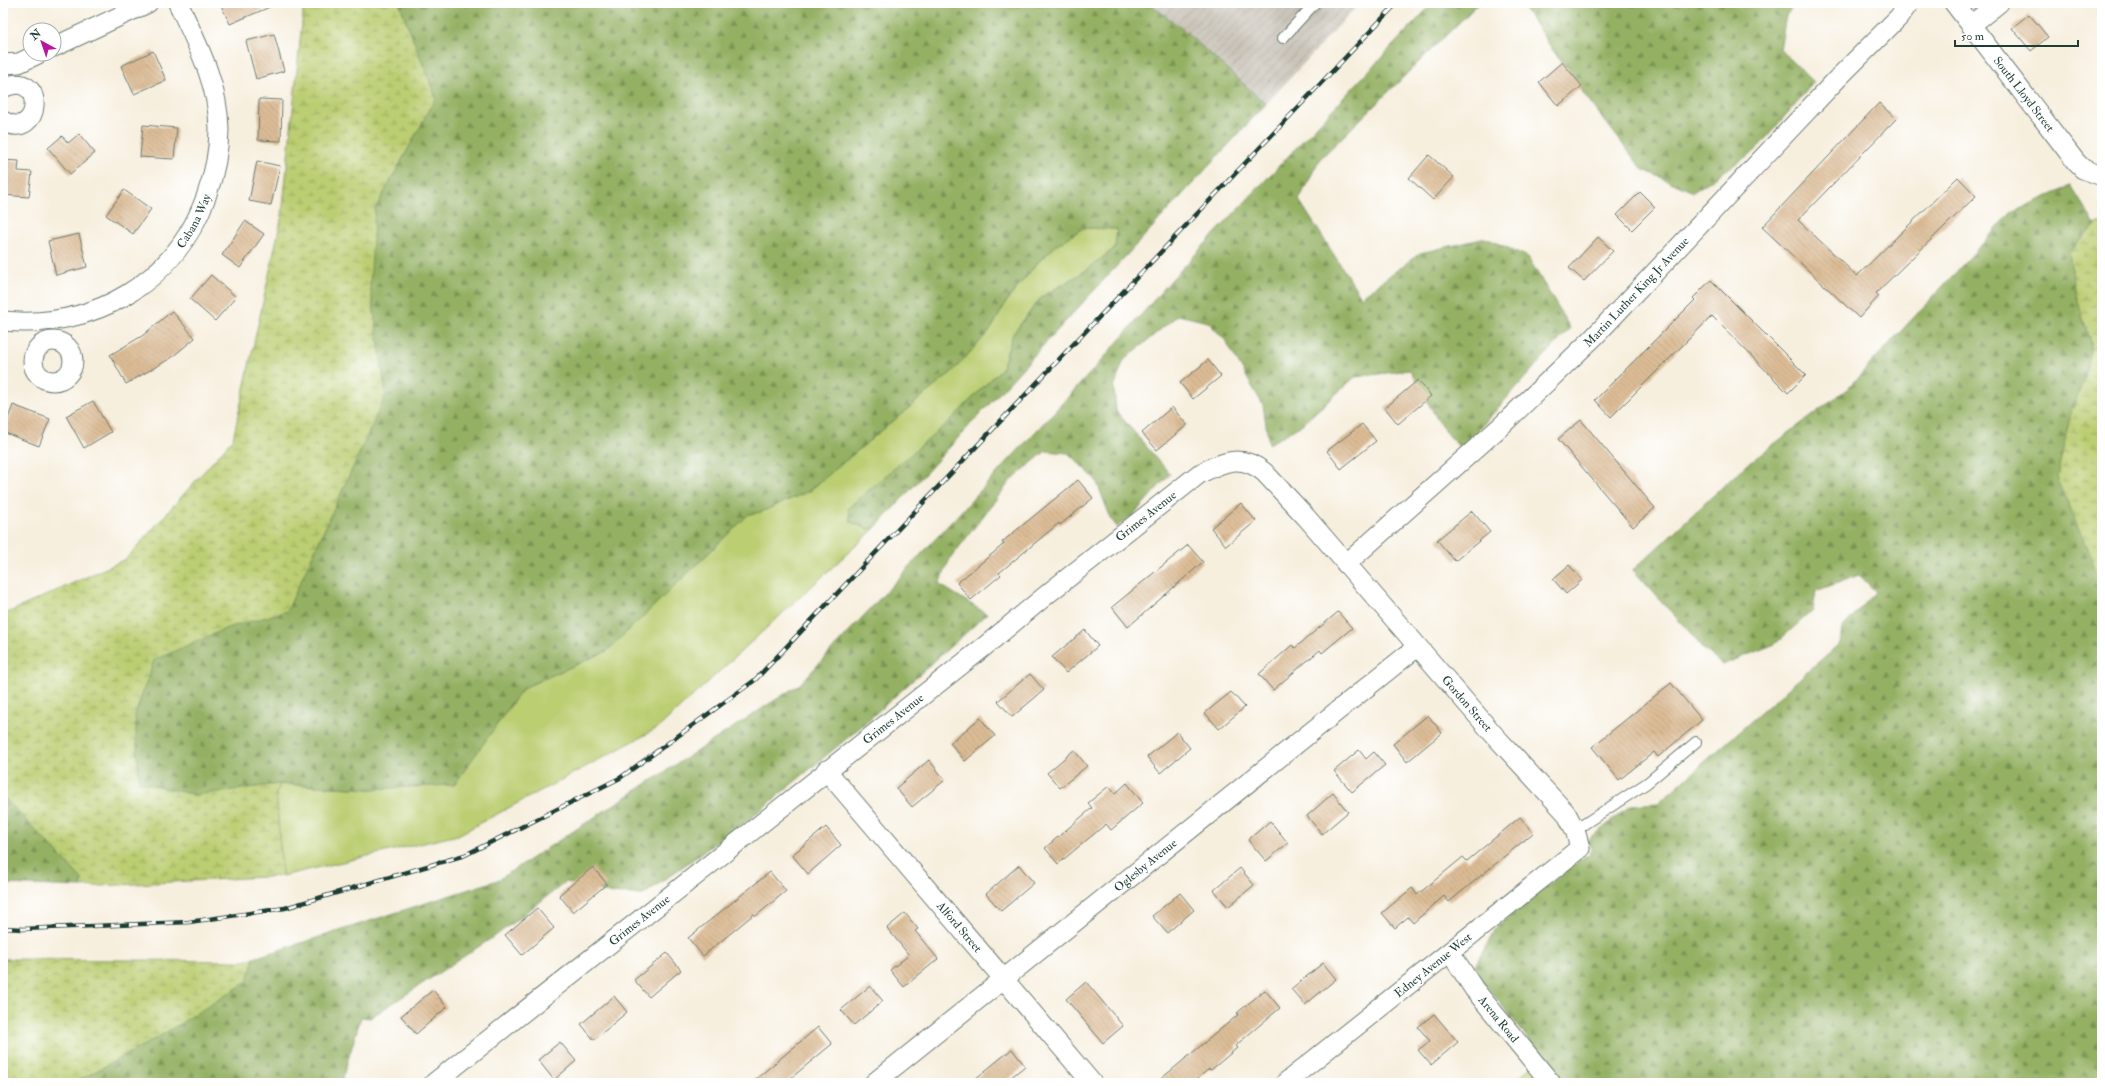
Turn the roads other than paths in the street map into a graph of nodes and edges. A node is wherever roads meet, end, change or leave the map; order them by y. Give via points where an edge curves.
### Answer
1 (148, 3) edge
2 (178, 3) edge
3 (1315, 3) edge
4 (1909, 3) edge
5 (1954, 3) edge
6 (1999, 3) edge
7 (1972, 25) junction
8 (1283, 38) dead end
9 (62, 43) edge
10 (22, 62) edge
11 (5, 65) edge
12 (7, 86) edge
13 (3, 121) edge
14 (2102, 176) edge
15 (3, 320) edge
16 (49, 320) junction
17 (51, 340) dead end
18 (1346, 564) junction
19 (1417, 647) junction
20 (1696, 742) dead end
21 (826, 770) junction
22 (1576, 830) junction
23 (1580, 848) joint
24 (1450, 952) junction
25 (1002, 978) junction
26 (434, 1083) edge
27 (874, 1083) edge
28 (1092, 1083) edge
29 (1285, 1083) edge
30 (1551, 1083) edge

1 - 9 street
2 - 16 street, Cabana Way via 206,64 216,101 218,152 203,206 183,242 167,262 136,290 98,310 76,317
3 - 8 lane
4 - 18 street, Martin Luther King Jr Avenue via 1899,17 1839,77 1593,338 1500,427
5 - 7 street, South Lloyd Street
6 - 7 street
7 - 14 street, South Lloyd Street via 2076,162 2083,169
10 - 11 street
11 - 12 street
12 - 13 street via 18,84 26,87 32,93 35,108 32,115 19,124
15 - 16 street, Cabana Way
16 - 17 street
18 - 19 street, Gordon Street
18 - 21 street, Grimes Avenue via 1260,469 1241,460 1220,463 1199,474
19 - 22 street, Gordon Street via 1566,813
19 - 25 street, Oglesby Avenue
20 - 22 lane via 1647,783
21 - 25 street, Alford Street
21 - 26 street, Grimes Avenue
22 - 23 street, Gordon Street
23 - 24 street, Edney Avenue West
24 - 29 street, Edney Avenue West
24 - 30 street, Arena Road via 1474,988
25 - 27 street, Oglesby Avenue
25 - 28 street, Alford Street

